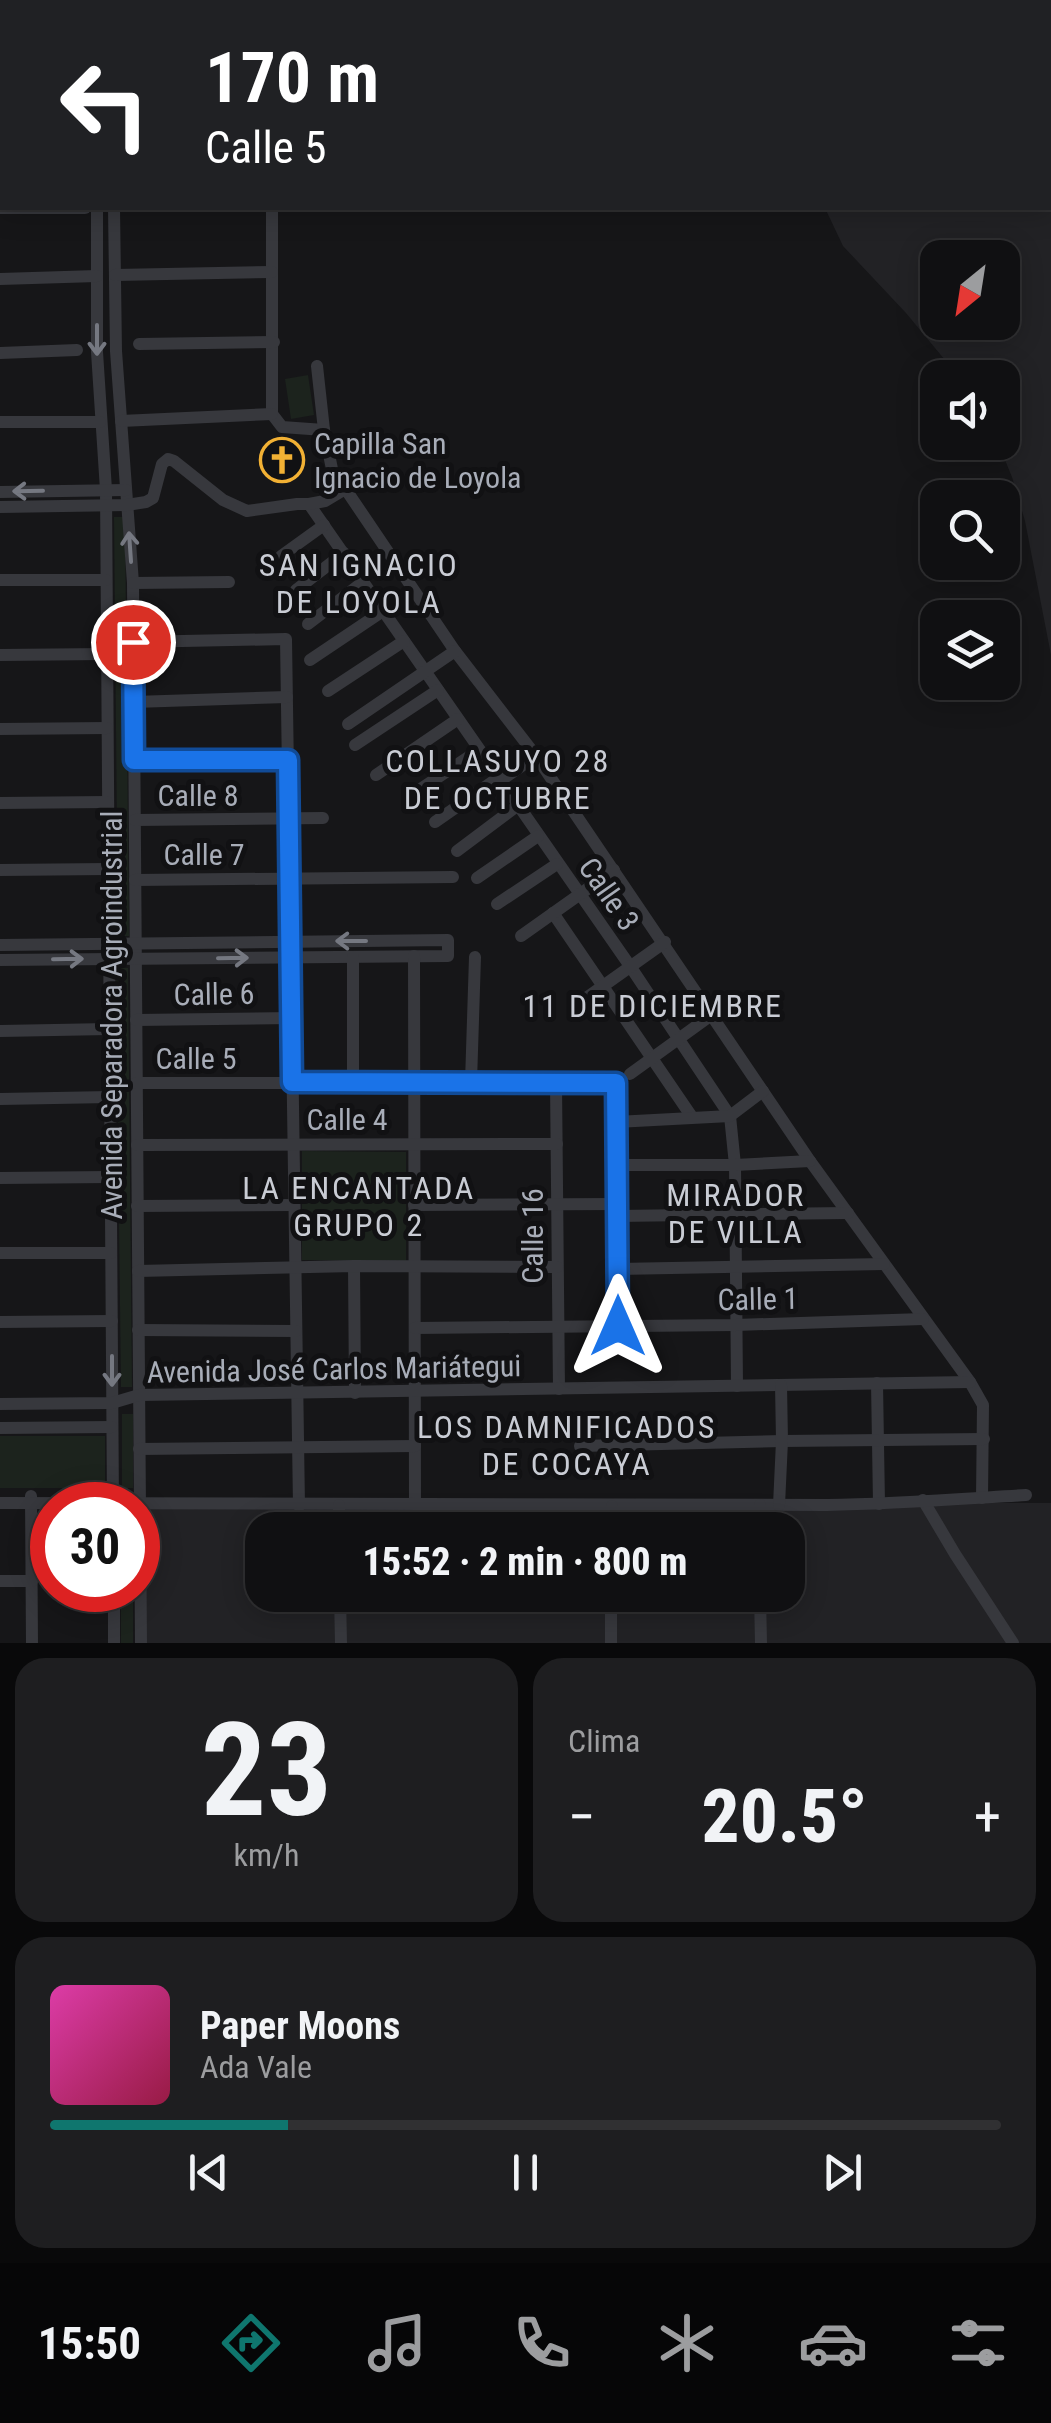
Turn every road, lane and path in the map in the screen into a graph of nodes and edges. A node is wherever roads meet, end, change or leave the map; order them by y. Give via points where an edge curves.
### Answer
1 (97, 210) edge
2 (114, 210) edge
3 (272, 210) edge
4 (272, 272) junction
5 (115, 275) junction
6 (97, 276) junction
7 (0, 279) edge
8 (274, 342) junction
9 (138, 344) dead end
10 (77, 350) dead end
11 (0, 353) edge
12 (317, 366) dead end
13 (272, 414) junction
14 (121, 421) junction
15 (0, 422) edge
16 (100, 422) junction
17 (324, 430) junction
18 (345, 489) junction
19 (106, 490) junction
20 (126, 490) junction
21 (0, 492) edge
22 (309, 504) junction
23 (127, 505) junction
24 (0, 506) edge
25 (106, 506) junction
26 (324, 524) junction
27 (344, 553) junction
28 (281, 556) dead end
29 (0, 580) edge
30 (106, 580) junction
31 (229, 582) dead end
32 (364, 582) junction
33 (133, 583) junction
34 (296, 590) dead end
35 (383, 611) junction
36 (308, 624) dead end
37 (404, 640) junction
38 (133, 642) junction
39 (455, 650) junction
40 (0, 654) edge
41 (106, 654) junction
42 (310, 660) dead end
43 (425, 671) junction
44 (438, 690) junction
45 (328, 691) dead end
46 (287, 697) junction
47 (134, 702) junction
48 (458, 719) junction
49 (348, 724) dead end
50 (106, 728) junction
51 (0, 729) edge
52 (355, 745) dead end
53 (478, 750) junction
54 (536, 756) junction
55 (134, 760) junction
56 (288, 760) junction
57 (376, 775) dead end
58 (499, 779) junction
59 (413, 794) dead end
60 (107, 802) junction
61 (0, 803) edge
62 (518, 806) junction
63 (322, 818) dead end
64 (288, 819) junction
65 (134, 820) junction
66 (435, 822) dead end
67 (538, 836) junction
68 (456, 851) dead end
69 (558, 864) junction
70 (0, 870) edge
71 (108, 870) junction
72 (614, 870) junction
73 (453, 877) dead end
74 (290, 878) junction
75 (477, 878) dead end
76 (135, 880) junction
77 (578, 895) junction
78 (497, 904) dead end
79 (553, 913) junction
80 (521, 936) dead end
81 (290, 941) junction
82 (136, 942) junction
83 (664, 942) junction
84 (108, 944) junction
85 (0, 945) edge
86 (414, 956) junction
87 (291, 957) junction
88 (353, 957) junction
89 (475, 957) dead end
90 (108, 958) junction
91 (0, 960) edge
92 (136, 960) junction
93 (630, 966) junction
94 (603, 985) junction
95 (582, 1001) dead end
96 (712, 1014) junction
97 (292, 1018) junction
98 (136, 1020) junction
99 (109, 1029) junction
100 (0, 1030) edge
101 (678, 1040) junction
102 (652, 1058) junction
103 (630, 1074) dead end
104 (136, 1082) junction
105 (292, 1082) junction
106 (353, 1082) junction
107 (414, 1082) junction
108 (472, 1082) junction
109 (556, 1082) junction
110 (764, 1090) junction
111 (110, 1097) junction
112 (0, 1099) edge
113 (730, 1116) junction
114 (692, 1117) junction
115 (616, 1122) junction
116 (294, 1144) junction
117 (414, 1144) junction
118 (556, 1144) junction
119 (137, 1145) junction
120 (810, 1161) junction
121 (616, 1165) junction
122 (734, 1165) junction
123 (110, 1177) junction
124 (0, 1178) edge
125 (414, 1204) junction
126 (557, 1204) junction
127 (294, 1205) junction
128 (137, 1206) junction
129 (617, 1210) junction
130 (848, 1213) junction
131 (734, 1216) junction
132 (0, 1253) edge
133 (111, 1253) junction
134 (884, 1264) junction
135 (354, 1266) junction
136 (414, 1266) junction
137 (295, 1267) junction
138 (557, 1267) junction
139 (618, 1268) junction
140 (735, 1268) junction
141 (138, 1271) junction
142 (923, 1319) junction
143 (0, 1322) edge
144 (112, 1322) junction
145 (736, 1325) junction
146 (558, 1326) junction
147 (618, 1326) junction
148 (415, 1328) junction
149 (138, 1330) junction
150 (296, 1331) junction
151 (970, 1382) junction
152 (877, 1383) junction
153 (781, 1385) junction
154 (736, 1386) junction
155 (558, 1390) junction
156 (415, 1392) junction
157 (354, 1393) junction
158 (297, 1394) junction
159 (139, 1395) junction
160 (112, 1403) junction
161 (0, 1404) edge
162 (0, 1428) edge
163 (112, 1428) junction
164 (878, 1440) junction
165 (984, 1440) junction
166 (782, 1441) junction
167 (415, 1446) junction
168 (580, 1446) dead end
169 (298, 1447) junction
170 (139, 1449) junction
171 (113, 1482) edge
172 (140, 1482) edge
173 (0, 1495) edge
174 (1026, 1495) dead end
175 (982, 1498) junction
176 (30, 1499) edge
177 (30, 1499) edge
178 (923, 1500) junction
179 (160, 1501) edge
180 (0, 1503) edge
181 (879, 1504) junction
182 (760, 1505) junction
183 (779, 1505) junction
184 (299, 1506) junction
185 (339, 1506) junction
186 (415, 1506) junction
187 (612, 1506) junction
188 (339, 1512) edge
189 (612, 1512) edge
190 (760, 1512) edge
191 (0, 1581) edge
192 (30, 1582) edge
193 (32, 1612) edge
194 (114, 1612) edge
195 (141, 1612) edge
196 (340, 1612) edge
197 (611, 1612) edge
198 (760, 1612) edge
199 (32, 1643) edge
200 (114, 1643) edge
201 (141, 1643) edge
202 (341, 1643) edge
203 (611, 1643) edge
204 (761, 1643) edge
205 (1013, 1643) edge

1 - 6 street, Avenida Separadora Agroindustrial
2 - 5 street, Avenida Separadora Agroindustrial
3 - 4 street
4 - 5 street
4 - 8 street
5 - 14 street, Avenida Separadora Agroindustrial
6 - 7 street
6 -> 16 street, Avenida Separadora Agroindustrial
8 - 9 street
8 - 13 street
10 - 11 street
12 - 17 street
13 - 14 street
13 - 17 street via 282,428
14 - 20 street, Avenida Separadora Agroindustrial
15 - 16 street
16 - 19 street, Avenida Separadora Agroindustrial
17 - 18 street via 332,469
18 - 22 street
18 - 39 street
19 - 20 street
19 -> 21 street
19 - 25 street, Avenida Separadora Agroindustrial
20 - 23 street, Avenida Separadora Agroindustrial
22 - 23 street via 237,508 168,459 153,498
22 - 26 street, Calle 3
23 - 25 street
33 -> 23 street, Avenida Separadora Agroindustrial
24 - 25 street
25 - 30 street, Avenida Separadora Agroindustrial
26 - 27 street, Calle 3
26 - 28 street
27 - 32 street, Calle 3
27 - 34 street
29 - 30 street
30 - 41 street, Avenida Separadora Agroindustrial
31 - 33 street
32 - 35 street, Calle 3
32 - 36 street
33 - 38 street, Avenida Separadora Agroindustrial
35 - 37 street, Calle 3
35 - 42 street
37 - 43 street, Calle 3
37 - 45 street
38 - 46 street via 286,640
38 - 47 street, Avenida Separadora Agroindustrial
39 - 43 street
39 - 54 street
40 - 41 street
41 - 50 street, Avenida Separadora Agroindustrial
43 - 44 street, Calle 3
43 - 49 street
44 - 48 street, Calle 3
44 - 52 street
46 - 47 street
46 - 56 street
47 - 55 street, Avenida Separadora Agroindustrial
48 - 53 street, Calle 3
48 - 57 street
50 - 51 street
50 - 60 street, Avenida Separadora Agroindustrial
53 - 58 street, Calle 3
53 - 59 street
54 - 58 street
54 - 72 street
55 - 56 street
55 - 65 street, Avenida Separadora Agroindustrial
56 - 64 street
58 - 62 street, Calle 3
58 - 66 street
60 - 61 street
60 - 71 street, Avenida Separadora Agroindustrial
62 - 67 street, Calle 3
62 - 68 street
63 - 64 street, Calle 8
64 - 65 street, Calle 8
64 - 74 street
65 - 76 street, Avenida Separadora Agroindustrial
67 - 69 street, Calle 3
67 - 75 street
69 - 77 street, Calle 3
69 - 78 street
70 - 71 street
71 - 84 street, Avenida Separadora Agroindustrial
72 - 77 street
72 - 83 street
73 - 74 street, Calle 7
74 - 76 street, Calle 7
74 - 81 street
76 - 82 street, Avenida Separadora Agroindustrial
77 - 79 street
77 - 93 street, Calle 3
79 - 80 street
79 - 94 street
81 - 82 street
86 -> 81 street via 448,956 448,940
81 - 87 street
82 - 84 street
82 - 92 street, Avenida Separadora Agroindustrial
83 - 93 street
83 - 96 street
84 - 85 street
84 - 90 street, Avenida Separadora Agroindustrial
86 - 88 street
86 - 107 street
87 - 88 street
92 -> 87 street
87 - 97 street
88 - 106 street
89 - 108 street
91 -> 90 street
90 - 92 street
90 - 99 street, Avenida Separadora Agroindustrial
92 - 98 street, Avenida Separadora Agroindustrial
93 - 94 street
93 - 101 street, Calle 3
94 - 95 street
94 - 102 street
96 - 101 street
96 - 110 street
97 - 98 street, Calle 6
97 - 105 street
98 - 104 street, Avenida Separadora Agroindustrial
99 - 100 street
99 - 111 street, Avenida Separadora Agroindustrial
101 - 102 street
101 - 113 street, Calle 3
102 - 103 street
102 - 114 street
104 - 105 street, Calle 5
104 - 119 street, Avenida Separadora Agroindustrial
105 - 106 street, Calle 5
105 - 116 street
106 - 107 street, Calle 5
107 - 108 street, Calle 5
107 - 117 street
108 - 109 street, Calle 5
109 - 115 street, Calle 5 via 616,1083
109 - 118 street, Calle 16
110 - 113 street
110 - 120 street
111 - 112 street
111 - 123 street, Avenida Separadora Agroindustrial
113 - 114 street
113 - 122 street
114 - 115 street
115 - 121 street
116 - 117 street, Calle 4
116 - 119 street, Calle 4
116 - 127 street
117 - 118 street, Calle 4
117 - 125 street
118 - 126 street, Calle 16
119 - 128 street, Avenida Separadora Agroindustrial
120 - 122 street
120 - 130 street
121 - 122 street
121 - 129 street
122 - 131 street
123 - 124 street
123 - 133 street, Avenida Separadora Agroindustrial
125 - 126 street
125 - 136 street
126 - 129 street
126 - 138 street, Calle 16
127 - 128 street
127 - 137 street
128 - 141 street, Avenida Separadora Agroindustrial
129 - 131 street
129 - 139 street
130 - 131 street
130 - 134 street
131 - 140 street
132 - 133 street
133 - 144 street, Avenida Separadora Agroindustrial
134 - 140 street
134 - 142 street
135 - 136 street
135 - 137 street
135 - 157 street
136 - 138 street
136 - 148 street
137 - 141 street
137 - 150 street
138 - 146 street, Calle 16
139 - 140 street
139 - 147 street
140 - 145 street
141 - 149 street, Avenida Separadora Agroindustrial
142 - 145 street, Calle 1
142 - 151 street
143 - 144 street
144 -> 160 street, Avenida Separadora Agroindustrial
145 - 147 street, Calle 1
145 - 154 street
146 - 147 street, Calle 1
146 - 148 street, Calle 1
146 - 155 street, Calle 16
148 - 156 street
149 - 150 street
149 - 159 street, Avenida Separadora Agroindustrial
150 - 158 street
151 - 152 street, Avenida José Carlos Mariátegui
151 - 165 street via 983,1405
152 - 153 street, Avenida José Carlos Mariátegui
152 - 164 street
153 - 154 street, Avenida José Carlos Mariátegui
153 - 166 street
154 - 155 street, Avenida José Carlos Mariátegui
155 - 156 street, Avenida José Carlos Mariátegui
156 - 157 street, Avenida José Carlos Mariátegui
156 - 167 street
157 - 158 street, Avenida José Carlos Mariátegui
158 - 159 street, Avenida José Carlos Mariátegui
158 - 169 street
159 - 160 street, Avenida José Carlos Mariátegui
159 - 170 street, Avenida Separadora Agroindustrial
160 - 161 street, Avenida José Carlos Mariátegui
160 - 163 street, Avenida Separadora Agroindustrial
162 - 163 street
163 - 171 street, Avenida Separadora Agroindustrial
164 - 165 street
164 - 166 street
164 - 181 street
165 - 175 street
166 - 168 street
166 - 183 street
167 - 169 street
167 - 186 street
169 - 170 street
169 - 184 street
170 - 172 street, Avenida Separadora Agroindustrial
173 - 176 street
174 - 175 street
175 - 178 street
177 - 180 street
178 - 181 street
178 - 205 street
179 - 184 street
181 - 183 street
182 - 183 street
182 - 187 street
182 - 190 street
184 - 185 street
185 - 186 street
185 - 188 street
186 - 187 street
187 - 189 street
191 - 192 street
193 - 199 street
194 - 200 street
195 - 201 street, Avenida Separadora Agroindustrial
196 - 202 street
197 - 203 street
198 - 204 street

